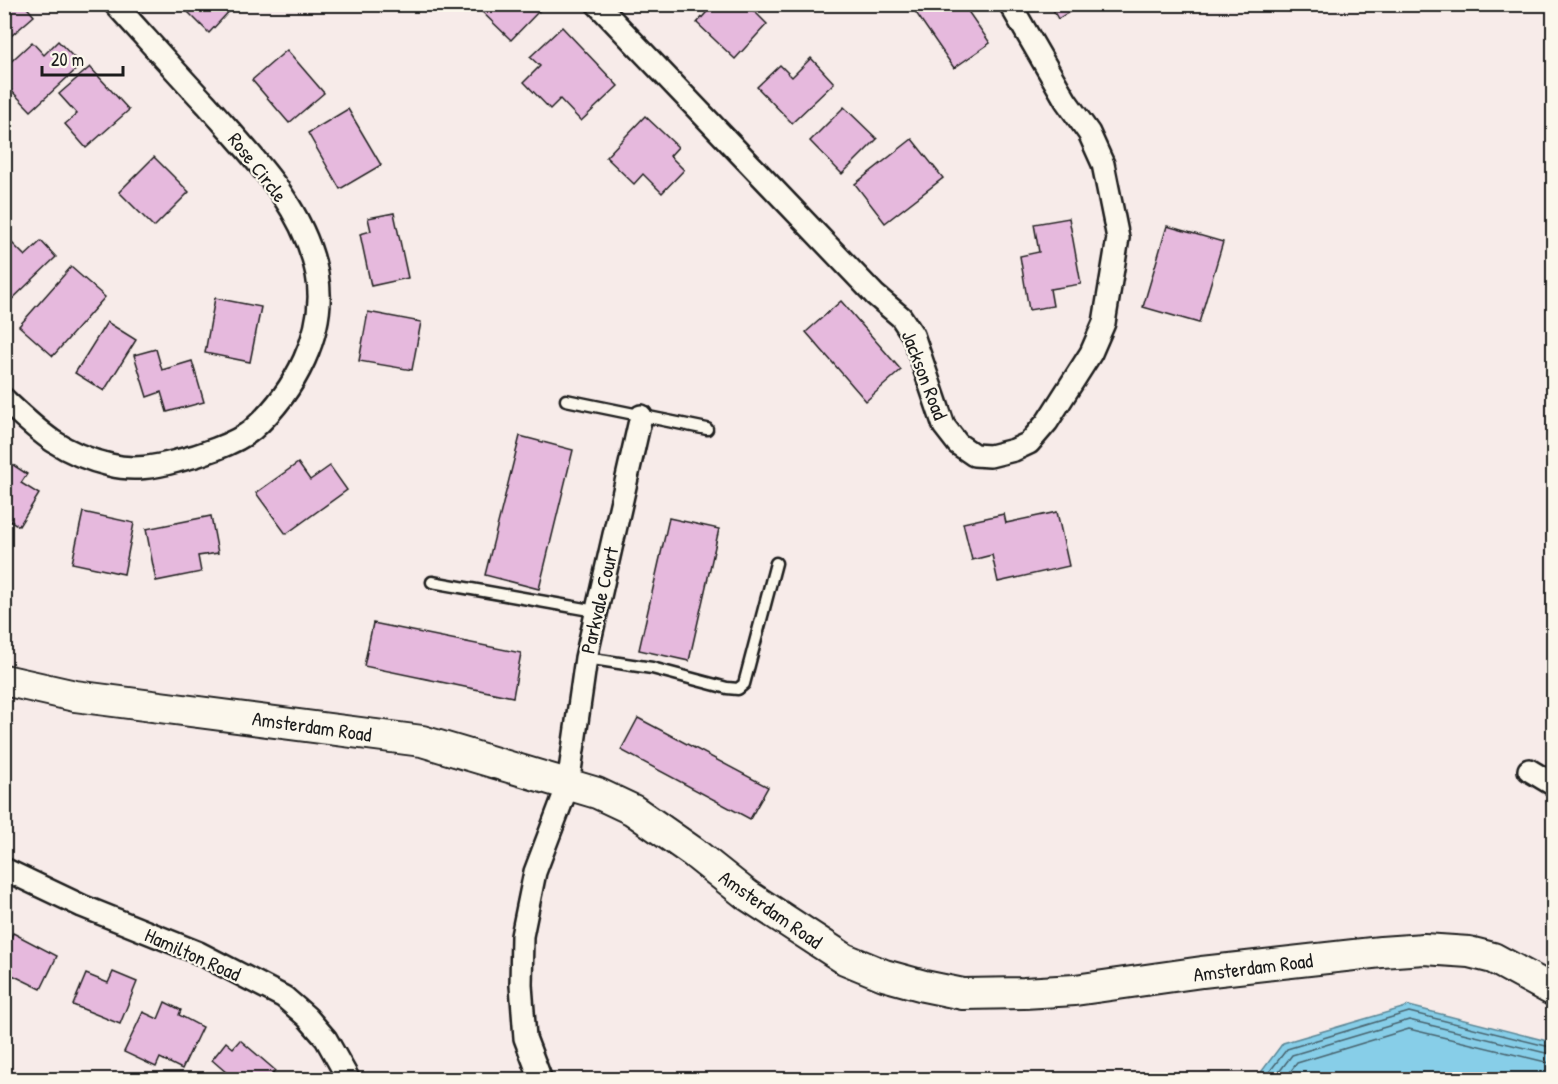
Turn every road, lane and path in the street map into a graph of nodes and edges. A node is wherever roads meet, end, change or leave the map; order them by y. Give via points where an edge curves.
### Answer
1 (115, 4) edge
2 (597, 4) edge
3 (1010, 4) edge
4 (4, 399) edge
5 (566, 400) dead end
6 (641, 416) junction
7 (707, 429) dead end
8 (776, 563) dead end
9 (432, 582) dead end
10 (596, 611) junction
11 (586, 658) junction
12 (4, 680) edge
13 (1529, 770) dead end
14 (568, 785) junction
15 (1554, 785) edge
16 (4, 869) edge
17 (1554, 991) edge
18 (349, 1080) edge
19 (542, 1080) edge

1 - 4 street, Rose Circle via 282,193 308,240 317,274 317,321 299,372 284,396 250,431 205,454 171,463 138,469 110,466 63,449
2 - 3 street, Jackson Road via 875,295 901,317 913,335 944,426 958,444 974,455 990,456 1029,443 1047,422 1091,352 1104,323 1118,238 1103,164
5 - 6 lane
6 - 7 lane
6 - 10 street, Parkvale Court
8 - 11 lane via 744,684 738,689 652,668
9 - 10 lane
10 - 11 street, Parkvale Court
11 - 14 street, Parkvale Court
12 - 14 street, Amsterdam Road via 75,696 422,741
13 - 15 street
14 - 17 street, Amsterdam Road via 633,810 747,895 845,959 924,986 963,994 1075,990 1202,972 1424,949 1492,958
14 - 19 street, Parkvale Court via 535,872 522,936 525,1038
16 - 18 street, Hamilton Road via 82,906 199,953 285,997 326,1039

